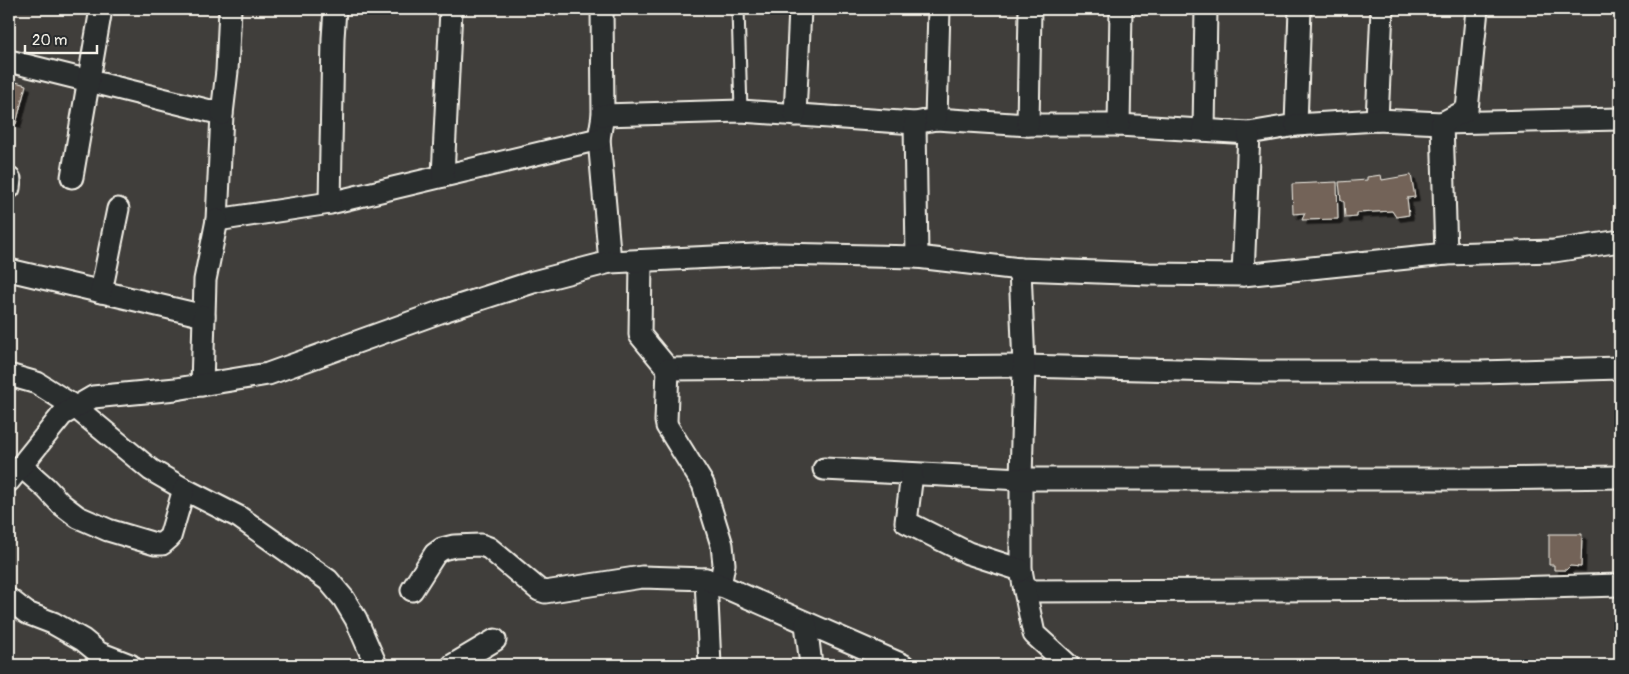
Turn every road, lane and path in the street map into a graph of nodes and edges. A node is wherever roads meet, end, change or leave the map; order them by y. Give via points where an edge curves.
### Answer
1 (102, 9) edge
2 (230, 9) edge
3 (335, 9) edge
4 (452, 9) edge
5 (602, 9) edge
6 (738, 9) edge
7 (800, 9) edge
8 (939, 9) edge
9 (1030, 9) edge
10 (1120, 9) edge
11 (1206, 9) edge
12 (1300, 9) edge
13 (1382, 9) edge
14 (1477, 9) edge
15 (9, 61) edge
16 (89, 81) junction
17 (741, 111) junction
18 (222, 114) junction
19 (603, 114) junction
20 (795, 115) junction
21 (1620, 119) edge
22 (936, 120) junction
23 (1377, 120) junction
24 (915, 123) junction
25 (1442, 123) junction
26 (1028, 125) junction
27 (1296, 125) junction
28 (1119, 126) junction
29 (1204, 130) junction
30 (1248, 132) junction
31 (599, 138) junction
32 (443, 176) junction
33 (72, 178) dead end
34 (330, 204) junction
35 (118, 210) dead end
36 (217, 220) junction
37 (1620, 241) edge
38 (1446, 254) junction
39 (917, 257) junction
40 (641, 261) junction
41 (610, 262) junction
42 (1020, 269) junction
43 (9, 270) edge
44 (1243, 275) junction
45 (101, 292) junction
46 (204, 316) junction
47 (1024, 366) junction
48 (668, 368) junction
49 (1620, 368) edge
50 (9, 375) edge
51 (202, 385) junction
52 (75, 407) junction
53 (824, 469) dead end
54 (15, 473) edge
55 (912, 474) junction
56 (1620, 477) edge
57 (1021, 480) junction
58 (184, 489) junction
59 (1023, 580) junction
60 (713, 582) junction
61 (1620, 585) edge
62 (412, 590) dead end
63 (9, 599) edge
64 (806, 624) junction
65 (496, 640) dead end
66 (895, 663) edge
67 (130, 665) edge
68 (376, 665) edge
69 (453, 665) edge
70 (710, 665) edge
71 (811, 665) edge
72 (1068, 665) edge

1 - 16 street
2 - 18 street via 228,71
3 - 34 street
4 - 32 street
5 - 19 street
6 - 17 lane
7 - 20 street
8 - 22 street
9 - 26 street
10 - 28 street
11 - 29 street
12 - 27 street
13 - 23 street
14 - 25 street via 1467,110
15 - 16 street
16 - 18 street
16 - 33 street
17 - 19 street
17 - 20 street
18 - 36 street
19 - 31 street
20 - 24 street
21 - 25 street
22 - 24 street
22 - 26 street
23 - 25 street
23 - 27 street
24 - 39 street
25 - 38 street
26 - 28 street
27 - 30 street
28 - 29 street
29 - 30 street
30 - 44 street
31 - 32 street
31 - 41 street
32 - 34 street
34 - 36 street
35 - 45 street
36 - 46 street via 205,280
37 - 38 street via 1554,251
38 - 44 street
39 - 40 street via 776,254
39 - 42 street
40 - 41 street
40 - 48 street via 640,335
41 - 51 street via 533,282 440,312 268,374
42 - 44 street
42 - 47 street
43 - 45 street
45 - 46 street
46 - 51 street
47 - 48 street
47 - 49 street via 1256,372
47 - 57 street
48 - 60 street via 666,420 703,484 722,545 724,564
50 - 52 street via 37,383
51 - 52 street via 93,397
52 - 54 street via 62,415
52 - 58 street via 151,470
53 - 55 street
54 - 58 street via 46,488 78,517 155,544 162,544 170,537
55 - 57 street
55 - 59 street via 906,522
56 - 57 street
57 - 59 street
58 - 68 street via 239,517 328,580 356,619
59 - 61 street via 1466,589
59 - 72 street via 1034,634
60 - 62 street via 642,577 545,592 481,545 442,549 435,554
60 - 64 street
60 - 70 street
63 - 67 street via 28,613 83,640 99,653
64 - 66 street
64 - 71 street
65 - 69 street

